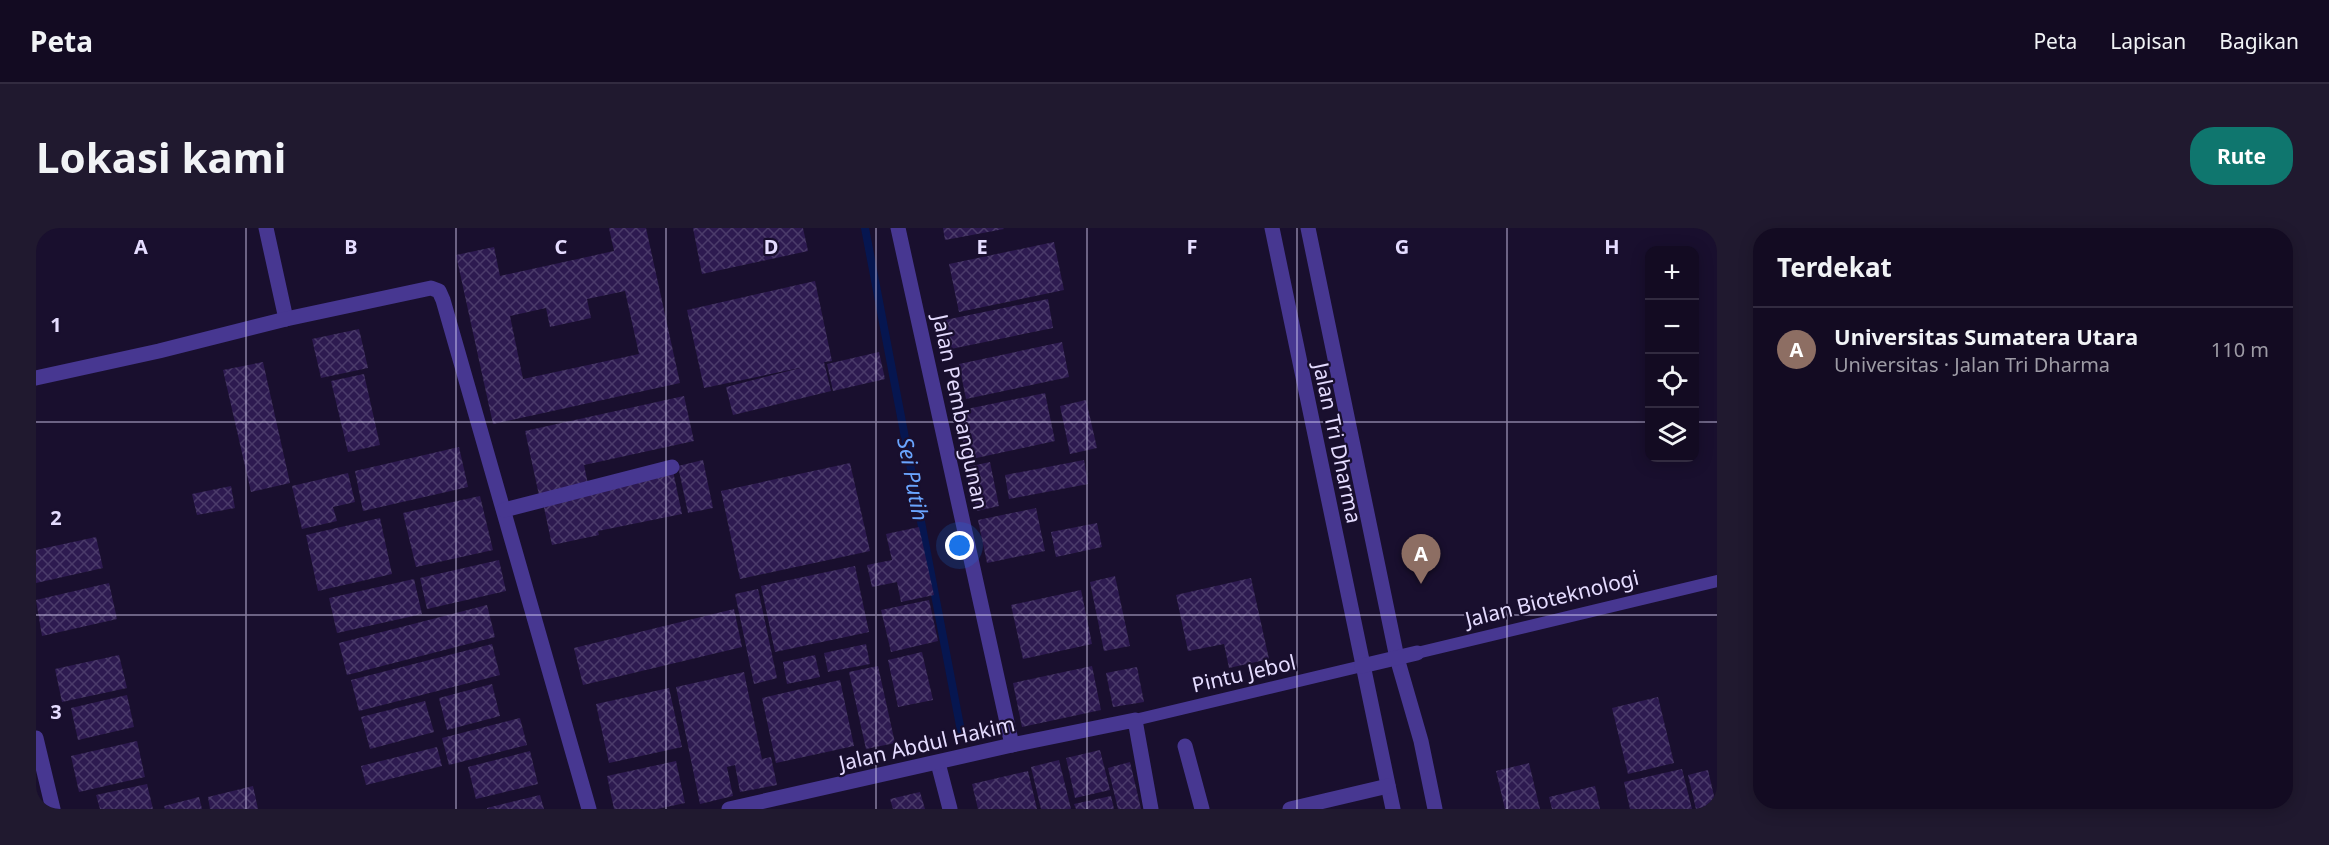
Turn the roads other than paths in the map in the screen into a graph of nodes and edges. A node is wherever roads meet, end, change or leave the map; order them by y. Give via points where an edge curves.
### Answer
1 (266, 228) edge
2 (898, 228) edge
3 (1272, 228) edge
4 (1308, 228) edge
5 (286, 319) junction
6 (36, 378) edge
7 (672, 467) dead end
8 (504, 510) junction
9 (1717, 581) edge
10 (1417, 653) joint
11 (1397, 658) junction
12 (1362, 666) junction
13 (1135, 720) junction
14 (36, 738) edge
15 (1012, 746) junction
16 (1185, 746) dead end
17 (938, 763) junction
18 (1388, 786) junction
19 (53, 809) edge
20 (589, 809) edge
21 (729, 809) edge
22 (950, 809) edge
23 (1151, 809) edge
24 (1202, 809) edge
25 (1290, 809) edge
26 (1393, 809) edge
27 (1436, 809) edge

1 - 5 street
2 - 15 street, Jalan Pembangunan
3 - 12 street, Jalan Tri Dharma
4 - 11 street, Jalan Tri Dharma
5 - 6 street
5 - 8 street via 431,288 439,291
7 - 8 street
8 - 20 street
9 - 10 lane, Jalan Bioteknologi
10 - 11 street, Jalan Bioteknologi
11 - 12 street
11 - 27 street, Jalan Tri Dharma
12 - 13 lane, Pintu Jebol
12 - 18 street, Jalan Tri Dharma
13 - 15 street, Jalan Abdul Hakim
13 - 23 street
14 - 19 street
15 - 17 street, Jalan Abdul Hakim
16 - 24 street
17 - 21 street, Jalan Abdul Hakim
17 - 22 street
18 - 25 street
18 - 26 street, Jalan Tri Dharma

